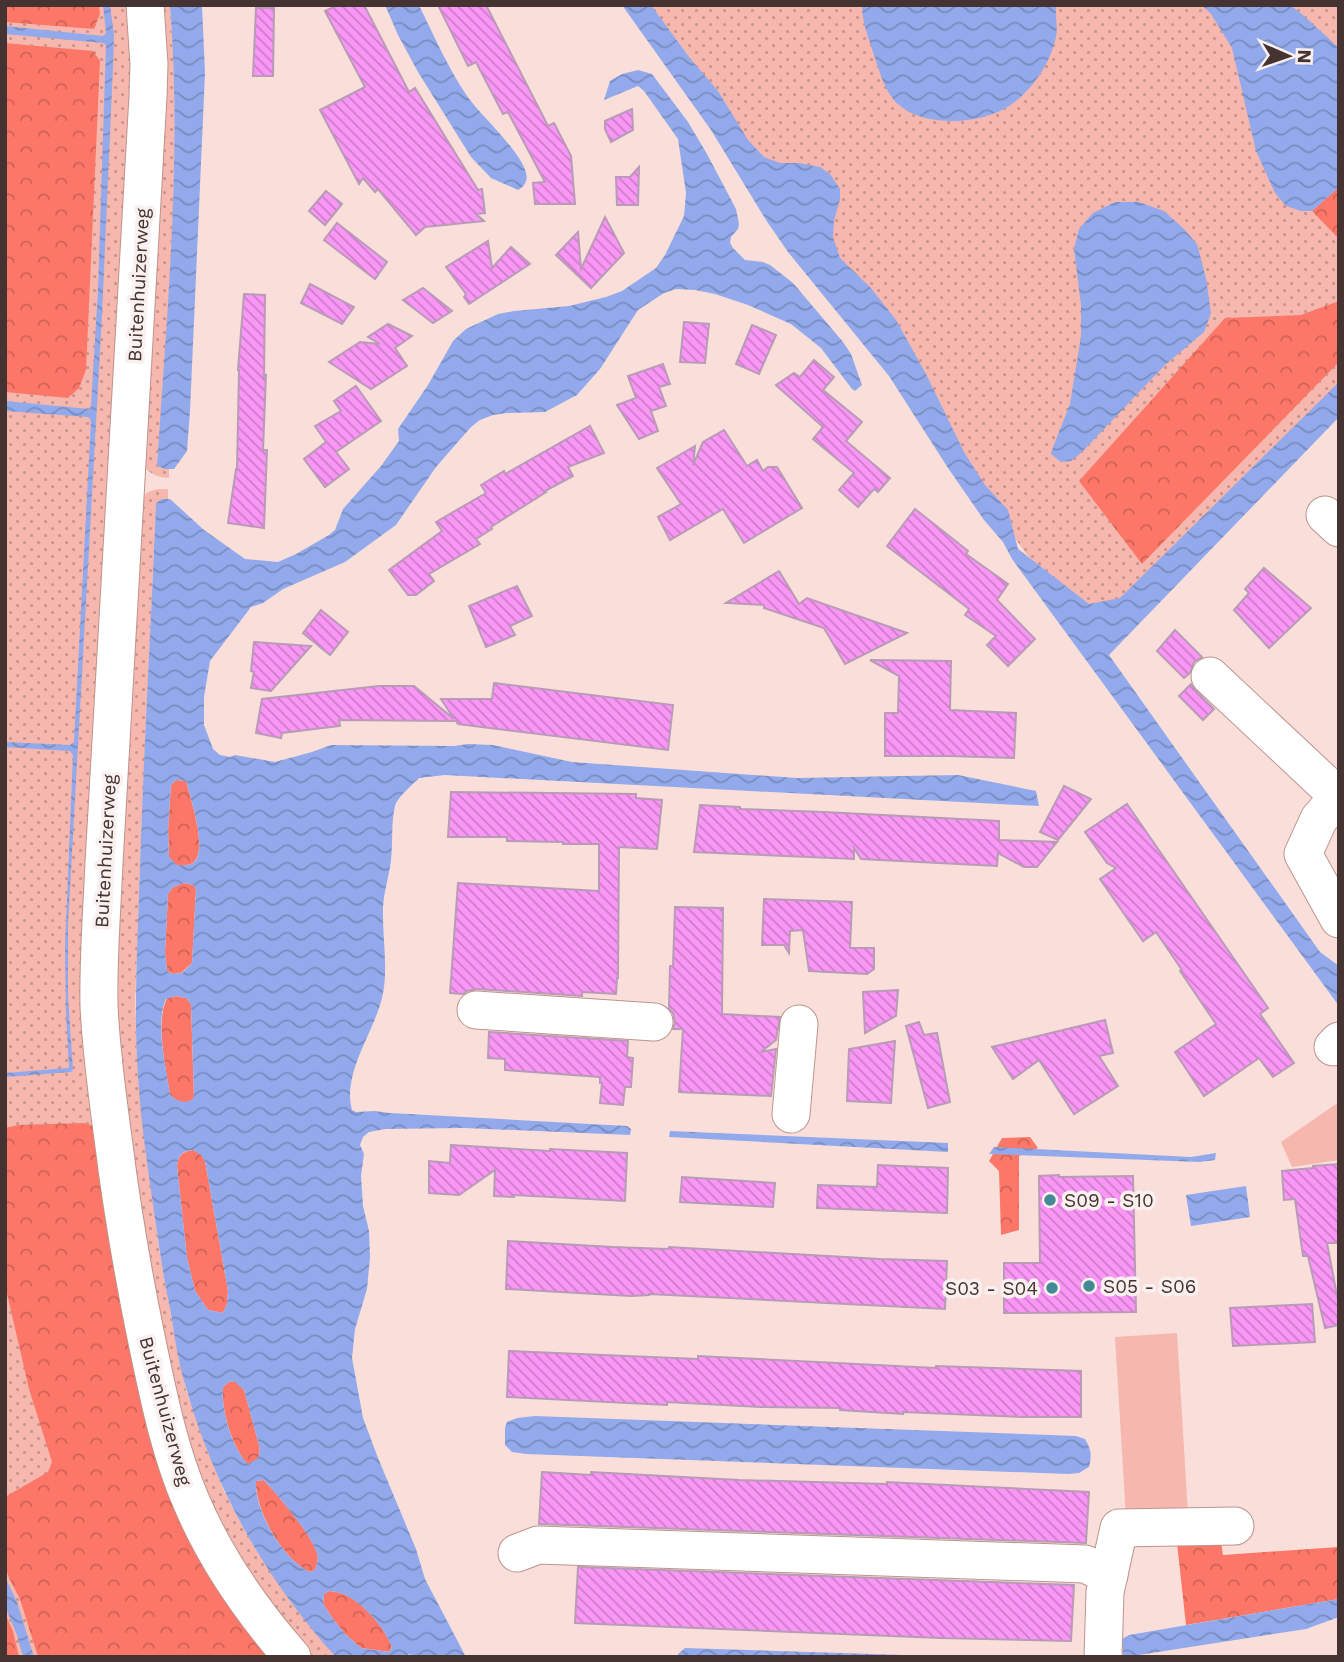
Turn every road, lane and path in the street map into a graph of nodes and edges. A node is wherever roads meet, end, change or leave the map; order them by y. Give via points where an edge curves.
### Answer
1 (145, 5) edge
2 (1210, 676) dead end
3 (1338, 796) edge
4 (1339, 919) edge
5 (476, 1010) dead end
6 (654, 1022) dead end
7 (799, 1024) dead end
8 (792, 1114) dead end
9 (1235, 1526) dead end
10 (517, 1553) dead end
11 (1109, 1575) junction
12 (292, 1657) edge
13 (1103, 1657) edge

1 - 12 street, Buitenhuizerweg via 148,96 101,923 101,1040 139,1306 180,1474 231,1577
2 - 3 street
3 - 4 street via 1319,819 1303,854
5 - 6 street
7 - 8 street
9 - 11 street via 1119,1528
10 - 11 street via 538,1545 1085,1564
11 - 13 street

